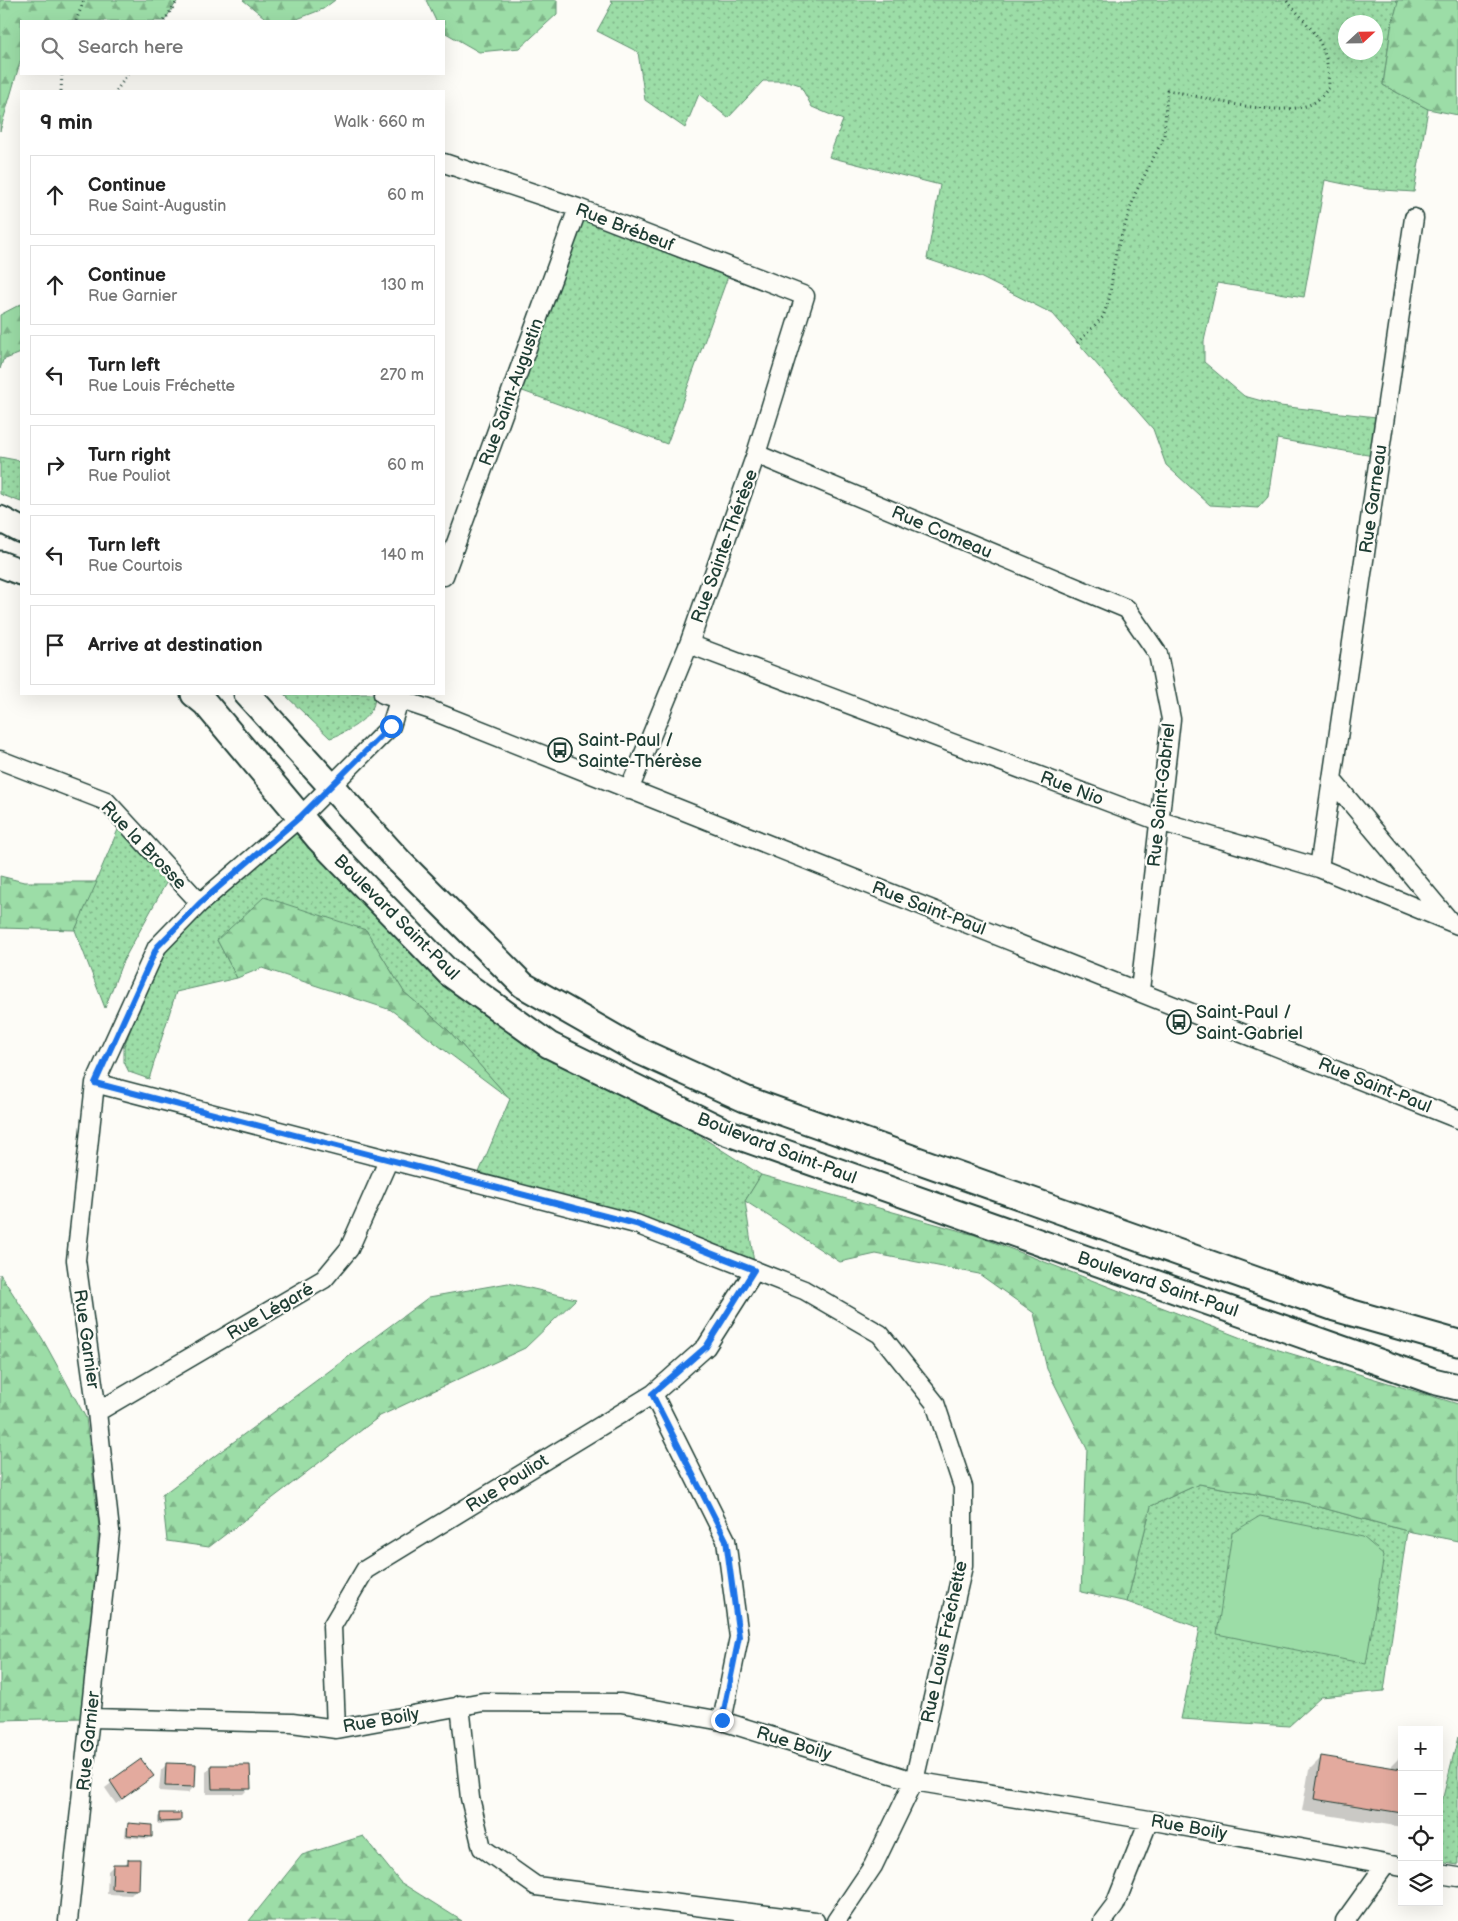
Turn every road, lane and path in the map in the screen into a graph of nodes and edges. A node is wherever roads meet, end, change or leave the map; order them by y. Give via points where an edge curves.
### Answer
1 (84, 0) edge
2 (178, 0) edge
3 (1286, 0) edge
4 (76, 20) edge
5 (165, 20) edge
6 (62, 75) edge
7 (127, 75) edge
8 (61, 90) edge
9 (117, 90) edge
10 (445, 163) edge
11 (578, 208) junction
12 (1414, 218) dead end
13 (805, 296) joint
14 (1077, 343) dead end
15 (756, 454) junction
16 (0, 519) edge
17 (20, 529) edge
18 (0, 564) edge
19 (20, 572) edge
20 (445, 573) edge
21 (1128, 609) joint
22 (689, 644) junction
23 (195, 695) edge
24 (248, 695) edge
25 (394, 696) edge
26 (0, 760) edge
27 (1332, 780) junction
28 (331, 786) junction
29 (629, 790) junction
30 (294, 821) junction
31 (1159, 821) junction
32 (1318, 868) junction
33 (200, 903) junction
34 (1454, 923) edge
35 (1140, 990) junction
36 (95, 1083) junction
37 (1458, 1119) edge
38 (389, 1160) junction
39 (754, 1270) junction
40 (1458, 1343) edge
41 (1458, 1387) edge
42 (652, 1394) junction
43 (97, 1412) junction
44 (460, 1705) junction
45 (91, 1718) junction
46 (722, 1720) junction
47 (336, 1729) junction
48 (914, 1781) junction
49 (1149, 1820) junction
50 (1394, 1865) edge
51 (1443, 1875) edge
52 (1458, 1877) edge
53 (68, 1921) edge
54 (815, 1921) edge
55 (836, 1921) edge
56 (1103, 1921) edge
57 (1345, 1921) edge

1 - 4 path
2 - 5 path
3 - 14 path via 1321,40 1329,65 1329,88 1316,101 1294,109 1265,110 1167,90 1164,137 1135,194 1116,253 1103,317
6 - 8 path
7 - 9 path
10 - 11 street, Rue Brébeuf
11 - 13 street, Rue Brébeuf
11 - 20 street, Rue Saint-Augustin
12 - 27 street, Rue Garneau
13 - 15 street, Rue Sainte-Thérèse
15 - 21 street, Rue Comeau
15 - 22 street, Rue Sainte-Thérèse
16 - 17 main road
18 - 19 main road
21 - 31 street, Rue Saint-Gabriel via 1158,654 1171,719
22 - 29 street, Rue Sainte-Thérèse
22 - 31 street, Rue Nio
23 - 30 main road, Boulevard Saint-Paul via 205,703
24 - 28 main road, Boulevard Saint-Paul
25 - 28 street via 391,726
25 - 29 street, Rue Saint-Paul
26 - 33 street, Rue la Brosse via 106,801
27 - 32 street, Rue Garneau
27 - 34 street
28 - 30 street
28 - 40 main road, Boulevard Saint-Paul via 400,862 523,985 635,1049 745,1100 1335,1308
29 - 35 street, Rue Saint-Paul
30 - 33 street, Rue Garnier
30 - 41 main road, Boulevard Saint-Paul via 449,973 549,1045 708,1124 1433,1381
31 - 32 street, Rue Nio
31 - 35 street, Rue Saint-Gabriel
32 - 34 street, Rue Nio
33 - 36 street, Rue Garnier via 157,947
35 - 37 street, Rue Saint-Paul
36 - 38 street, Rue Louis Fréchette
36 - 43 street, Rue Garnier via 76,1260
38 - 39 street, Rue Louis Fréchette via 636,1224
38 - 43 street, Rue Légaré via 349,1249 324,1279
39 - 42 street, Rue Pouliot via 706,1347
39 - 48 street, Rue Louis Fréchette via 804,1290 880,1334 935,1403 963,1487 963,1566
42 - 46 street via 726,1540 739,1637
42 - 47 street, Rue Pouliot via 365,1570 332,1626
43 - 45 street, Rue Garnier via 110,1530
44 - 46 street, Rue Boily via 483,1702 621,1702
44 - 47 street, Rue Boily
44 - 54 street via 470,1798 482,1848 536,1886
45 - 47 street, Rue Boily via 292,1723
45 - 53 street, Rue Garnier
46 - 48 street, Rue Boily
48 - 49 street, Rue Boily
48 - 55 street, Rue Louis Fréchette via 873,1866
49 - 50 street, Rue Boily
49 - 56 street via 1115,1905
50 - 57 street
51 - 52 street

